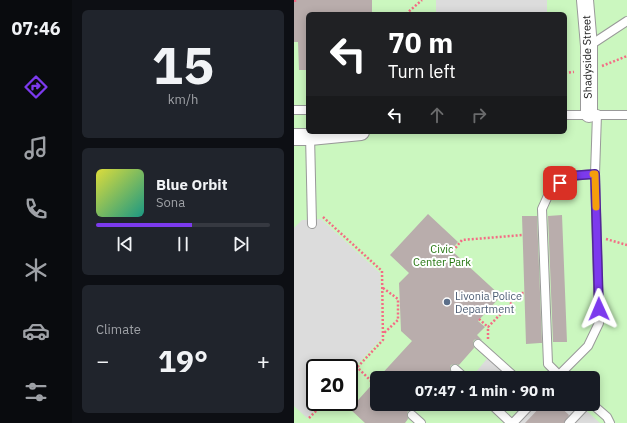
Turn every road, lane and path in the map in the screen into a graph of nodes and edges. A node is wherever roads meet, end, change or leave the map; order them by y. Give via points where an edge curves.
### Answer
1 (295, 0) edge
2 (422, 0) edge
3 (585, 0) edge
4 (295, 4) edge
5 (408, 12) edge
6 (627, 21) edge
7 (589, 46) junction
8 (627, 56) edge
9 (596, 68) dead end
10 (578, 71) dead end
11 (567, 73) edge
12 (294, 110) edge
13 (306, 110) edge
14 (593, 114) junction
15 (567, 115) edge
16 (627, 115) edge
17 (323, 134) edge
18 (304, 135) edge
19 (595, 174) junction
20 (322, 217) dead end
21 (312, 224) dead end
22 (523, 235) dead end
23 (597, 238) junction
24 (627, 245) edge
25 (453, 251) dead end
26 (382, 287) junction
27 (525, 293) dead end
28 (479, 319) dead end
29 (383, 333) junction
30 (478, 344) dead end
31 (358, 365) edge
32 (358, 369) edge
33 (508, 371) edge
34 (554, 371) edge
35 (565, 371) edge
36 (370, 380) edge
37 (316, 411) edge
38 (499, 411) edge
39 (524, 411) edge
40 (580, 411) edge
41 (600, 411) edge
42 (412, 415) dead end
43 (309, 418) dead end
44 (421, 423) edge
45 (512, 423) edge
46 (569, 423) edge
47 (610, 423) edge

1 - 4 path
2 - 5 path
3 - 7 street, Shadyside Street
6 - 7 lane
7 - 14 street, Shadyside Street
8 - 9 path
10 - 11 path
12 - 13 lane
14 - 15 lane
14 - 16 lane
14 - 19 lane
17 - 18 street
18 - 21 lane
19 - 23 lane
19 - 34 lane via 569,176 551,189 542,209 548,364
20 - 26 path via 382,271
22 - 25 path via 462,240
23 - 24 path
23 - 35 lane via 599,323 588,346
26 - 29 path
26 - 29 path via 398,299 399,309 398,320
27 - 28 path via 521,293 488,327
29 - 31 path via 383,340
30 - 33 lane
32 - 36 path
37 - 43 path
38 - 45 lane
39 - 45 lane
40 - 46 lane
41 - 47 lane
42 - 44 lane

